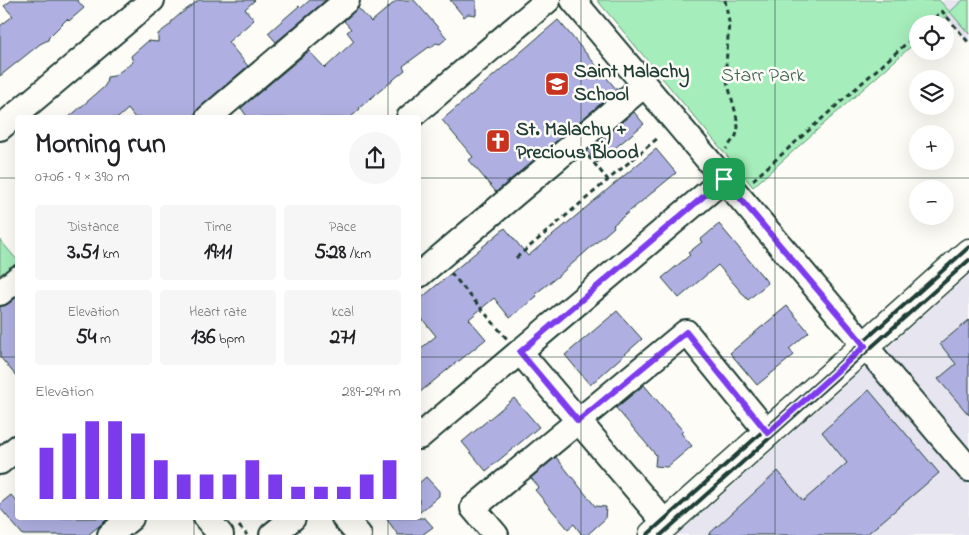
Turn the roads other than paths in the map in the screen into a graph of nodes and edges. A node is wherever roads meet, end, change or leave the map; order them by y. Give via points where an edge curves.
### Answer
1 (152, 0) edge
2 (347, 0) edge
3 (548, 0) edge
4 (573, 0) edge
5 (644, 85) junction
6 (17, 115) edge
7 (212, 115) edge
8 (413, 115) edge
9 (724, 179) junction
10 (969, 253) edge
11 (421, 273) edge
12 (15, 280) edge
13 (0, 293) edge
14 (865, 346) junction
15 (520, 352) junction
16 (578, 421) junction
17 (768, 433) junction
18 (421, 435) edge
19 (15, 450) edge
20 (0, 462) edge
21 (969, 469) edge
22 (129, 520) edge
23 (208, 520) edge
24 (291, 520) edge
25 (346, 520) edge
26 (660, 529) edge
27 (110, 535) edge
28 (221, 535) edge
29 (272, 535) edge
30 (359, 535) edge
31 (496, 535) edge

1 - 6 street
2 - 7 street
3 - 8 street
4 - 5 street
5 - 9 street
5 - 11 street
9 - 14 street
9 - 15 street
10 - 14 main road
12 - 13 street
14 - 17 main road
14 - 21 street
15 - 16 street
15 - 18 street
16 - 17 street via 686,332
16 - 26 street
16 - 31 street via 473,508
17 - 26 main road
19 - 20 street
22 - 27 street
23 - 28 street
24 - 29 street
25 - 30 street

